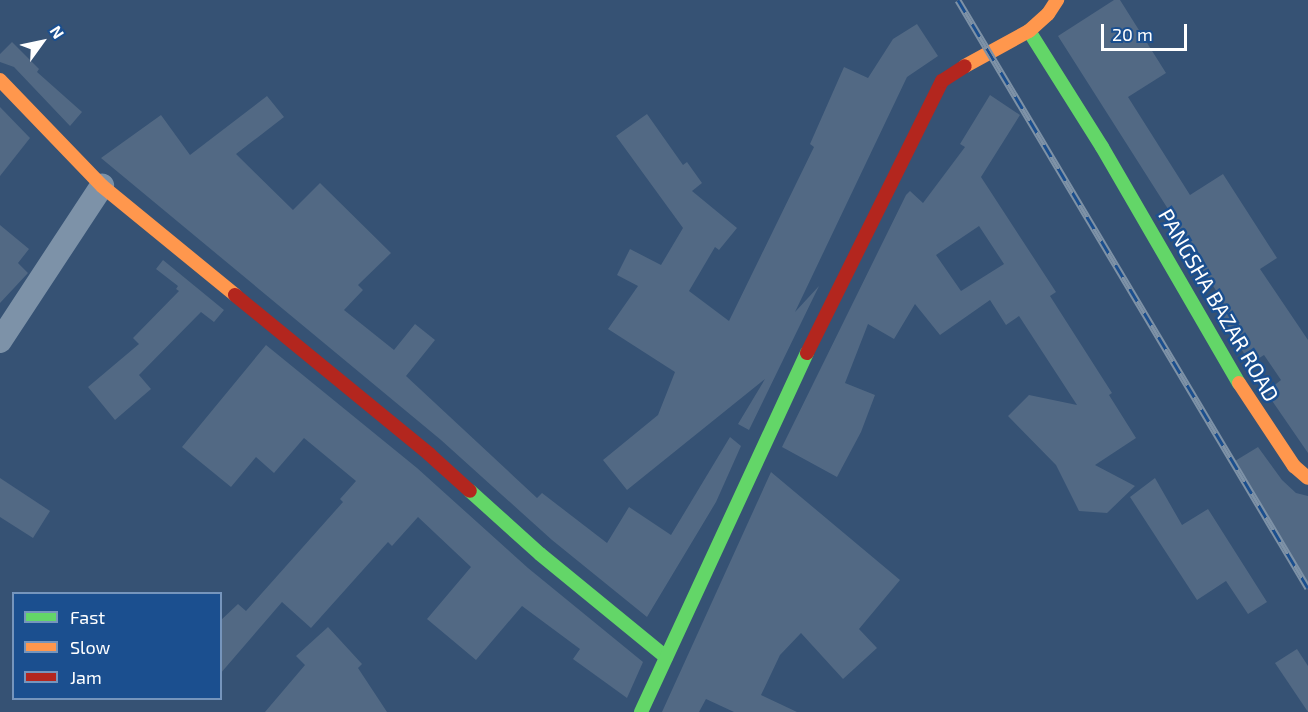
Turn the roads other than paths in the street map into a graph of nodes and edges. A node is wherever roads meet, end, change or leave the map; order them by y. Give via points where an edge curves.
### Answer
1 (1057, 0) edge
2 (1029, 31) junction
3 (0, 80) edge
4 (102, 186) junction
5 (0, 341) edge
6 (1308, 478) edge
7 (666, 657) junction
8 (641, 712) edge

1 - 2 street
2 - 6 street, PANGSHA BAZAR ROAD via 1102,147 1248,399 1294,466
2 - 7 street via 942,81 780,407
3 - 4 street
4 - 5 street
4 - 7 street via 429,454 540,554
7 - 8 street

